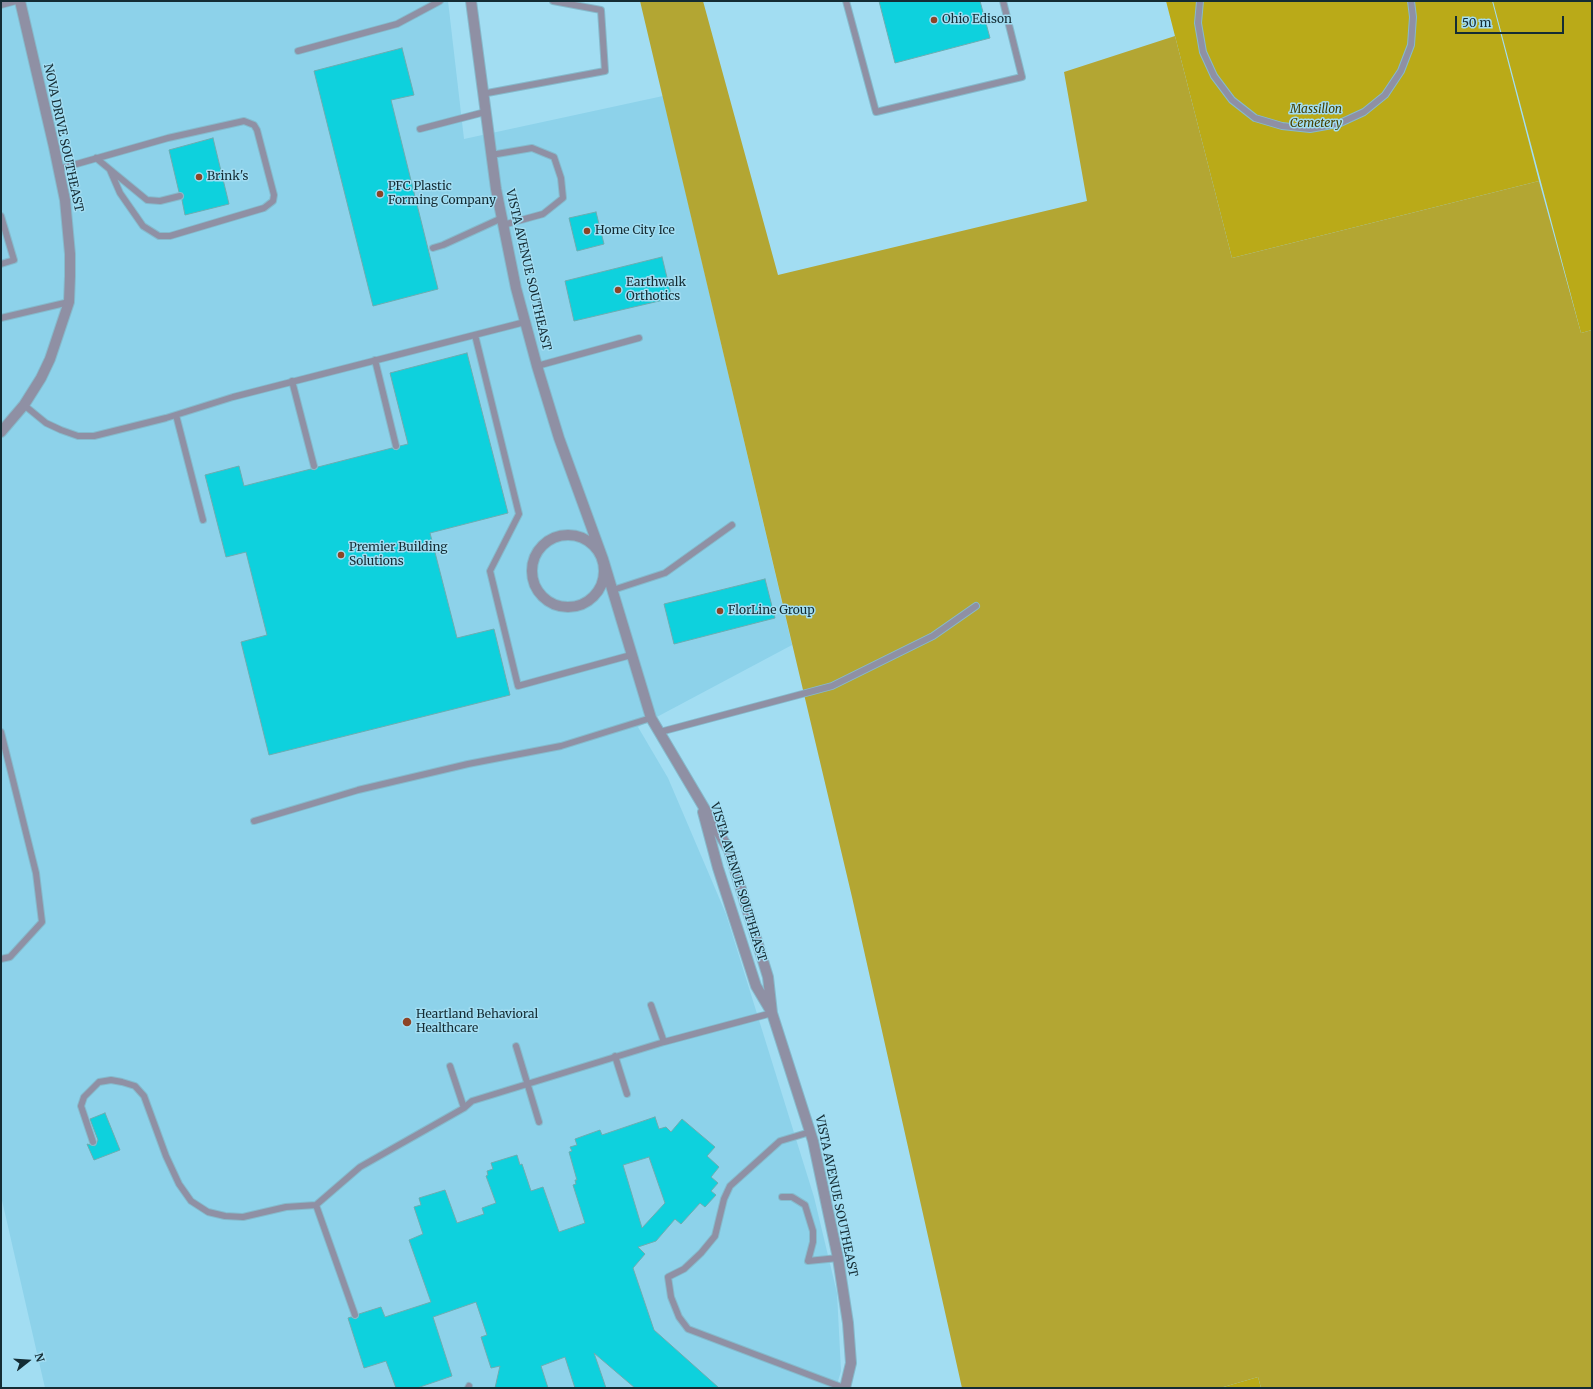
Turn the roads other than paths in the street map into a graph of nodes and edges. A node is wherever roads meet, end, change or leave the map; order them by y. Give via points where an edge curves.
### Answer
1 (16, 1) edge
2 (20, 1) edge
3 (440, 1) edge
4 (471, 1) edge
5 (553, 1) edge
6 (846, 1) edge
7 (1003, 1) edge
8 (1200, 1) edge
9 (1411, 1) edge
10 (1, 5) edge
11 (298, 51) dead end
12 (482, 94) junction
13 (485, 112) junction
14 (420, 129) dead end
15 (491, 155) junction
16 (96, 158) junction
17 (59, 169) junction
18 (110, 170) junction
19 (180, 196) dead end
20 (1, 216) edge
21 (502, 222) junction
22 (433, 248) dead end
23 (1, 264) edge
24 (69, 302) junction
25 (1, 318) edge
26 (525, 322) junction
27 (475, 335) junction
28 (639, 338) dead end
29 (375, 360) junction
30 (537, 366) junction
31 (292, 382) junction
32 (24, 405) junction
33 (176, 415) junction
34 (1, 432) edge
35 (396, 446) dead end
36 (314, 466) dead end
37 (203, 520) dead end
38 (732, 525) dead end
39 (603, 559) junction
40 (612, 590) junction
41 (976, 606) dead end
42 (631, 655) junction
43 (651, 718) junction
44 (1, 732) edge
45 (660, 732) junction
46 (700, 801) junction
47 (254, 821) dead end
48 (1, 959) edge
49 (651, 1005) dead end
50 (772, 1013) junction
51 (664, 1042) junction
52 (516, 1046) dead end
53 (615, 1056) junction
54 (450, 1066) dead end
55 (528, 1084) junction
56 (627, 1094) dead end
57 (464, 1108) junction
58 (539, 1122) dead end
59 (810, 1132) junction
60 (93, 1142) dead end
61 (782, 1197) dead end
62 (316, 1205) junction
63 (838, 1258) junction
64 (355, 1315) dead end
65 (845, 1388) edge

1 - 10 lane
2 - 17 street, NOVA DRIVE SOUTHEAST
3 - 11 lane via 397,24
4 - 12 street, VISTA AVENUE SOUTHEAST
5 - 12 lane via 601,10 605,71
6 - 7 lane via 876,112 1022,77
8 - 9 lane via 1198,23 1203,52 1214,76 1232,100 1255,118 1282,126 1310,129 1338,124 1364,112 1385,95 1401,71 1411,45
12 - 13 street, VISTA AVENUE SOUTHEAST
13 - 14 lane
13 - 15 street, VISTA AVENUE SOUTHEAST
15 - 21 street, VISTA AVENUE SOUTHEAST
15 - 21 lane via 532,148 554,157 561,178 563,198 543,214
16 - 17 lane
16 - 18 lane
16 - 18 lane via 244,121 254,125 257,130 274,195 273,201 264,208 170,236 159,236 143,226 120,193
17 - 24 street, NOVA DRIVE SOUTHEAST via 69,233
18 - 19 lane via 147,200 160,201
20 - 23 lane via 14,260
21 - 22 lane
21 - 26 street, VISTA AVENUE SOUTHEAST
24 - 25 lane
24 - 32 street, NOVA DRIVE SOUTHEAST via 50,359
26 - 27 lane
26 - 30 street, VISTA AVENUE SOUTHEAST
27 - 29 lane
27 - 42 lane via 519,514 490,571 518,686
28 - 30 lane
29 - 31 lane
29 - 35 lane
30 - 39 street, VISTA AVENUE SOUTHEAST via 559,438
31 - 33 lane
31 - 36 lane
32 - 33 lane via 53,427 86,436 110,433
32 - 34 street, NOVA DRIVE SOUTHEAST
33 - 37 lane
38 - 40 lane via 665,573
39 - 39 street, VISTA AVENUE SOUTHEAST via 589,540 578,535 566,534 555,537 545,543 532,562 535,586 552,604 576,607 597,594 603,583
39 - 40 street, VISTA AVENUE SOUTHEAST
40 - 42 street, VISTA AVENUE SOUTHEAST
41 - 45 lane via 933,636 832,686
42 - 43 street, VISTA AVENUE SOUTHEAST
43 - 45 street, VISTA AVENUE SOUTHEAST
43 - 47 lane via 561,746 468,764 358,790
44 - 48 lane via 36,874 42,922 10,957
45 - 46 street, VISTA AVENUE SOUTHEAST
46 - 50 street, VISTA AVENUE SOUTHEAST via 718,868 756,986
46 - 50 street, VISTA AVENUE SOUTHEAST via 729,850 768,978
49 - 51 lane
50 - 51 lane
50 - 59 street, VISTA AVENUE SOUTHEAST
51 - 53 lane
52 - 55 lane
53 - 55 lane
53 - 56 lane
54 - 57 lane
55 - 57 lane via 472,1101
55 - 58 lane
57 - 62 lane via 360,1166
59 - 63 street, VISTA AVENUE SOUTHEAST
59 - 65 lane via 780,1141 730,1186 724,1199 715,1236 684,1269 668,1277 671,1297 688,1329
60 - 62 lane via 81,1106 84,1097 99,1082 122,1082 135,1086 144,1096 179,1184 192,1201 208,1212 243,1217 286,1207
61 - 63 lane via 792,1197 805,1205 813,1231 808,1261
62 - 64 lane
63 - 65 street, VISTA AVENUE SOUTHEAST via 850,1346 850,1363

